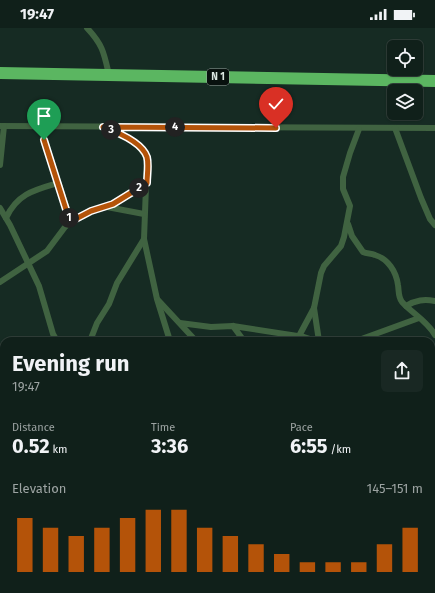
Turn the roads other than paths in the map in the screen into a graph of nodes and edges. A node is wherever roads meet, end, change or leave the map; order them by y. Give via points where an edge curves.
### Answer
1 (87, 28) edge
2 (0, 73) edge
3 (108, 75) junction
4 (435, 81) edge
5 (2, 126) edge
6 (42, 126) junction
7 (103, 127) junction
8 (395, 128) junction
9 (435, 128) edge
10 (359, 129) junction
11 (2, 141) edge
12 (0, 165) edge
13 (147, 183) junction
14 (58, 184) junction
15 (107, 207) junction
16 (0, 208) edge
17 (144, 214) junction
18 (6, 218) junction
19 (70, 222) junction
20 (347, 223) junction
21 (435, 225) edge
22 (144, 239) junction
23 (29, 263) junction
24 (0, 282) edge
25 (157, 299) junction
26 (435, 301) edge
27 (406, 306) junction
28 (314, 308) junction
29 (419, 318) junction
30 (180, 323) junction
31 (233, 326) junction
32 (435, 335) edge
33 (299, 336) junction
34 (55, 337) edge
35 (91, 337) edge
36 (169, 337) edge
37 (192, 337) edge
38 (241, 337) edge
39 (303, 337) edge
40 (317, 337) edge
41 (367, 337) edge

1 - 3 street via 103,49
2 - 3 highway, N 1
3 - 4 highway, N 1
5 - 6 street
5 - 11 street
6 - 7 street
6 - 14 street
7 - 10 street
7 - 13 street via 144,150 147,160
8 - 9 street
8 - 10 street
8 - 21 street via 421,198
10 - 20 street via 344,177 343,189 350,206
11 - 12 street
13 - 15 street
13 - 17 street
14 - 18 street via 24,196 11,207
14 - 19 street
15 - 17 street
15 - 19 street via 91,211
16 - 18 street
17 - 22 street
18 - 23 street
19 - 23 street via 51,248
20 - 27 street via 362,252 379,257 392,267 397,277 401,300
20 - 28 street via 341,246 321,273
22 - 25 street
22 - 35 street via 117,283
23 - 24 street
23 - 34 street via 44,299
25 - 30 street
25 - 36 street
26 - 27 street via 414,301
27 - 29 street
28 - 33 street
28 - 40 street
29 - 32 street
29 - 41 street
30 - 31 street via 211,327
30 - 37 street
31 - 33 street
31 - 38 street
33 - 39 street

